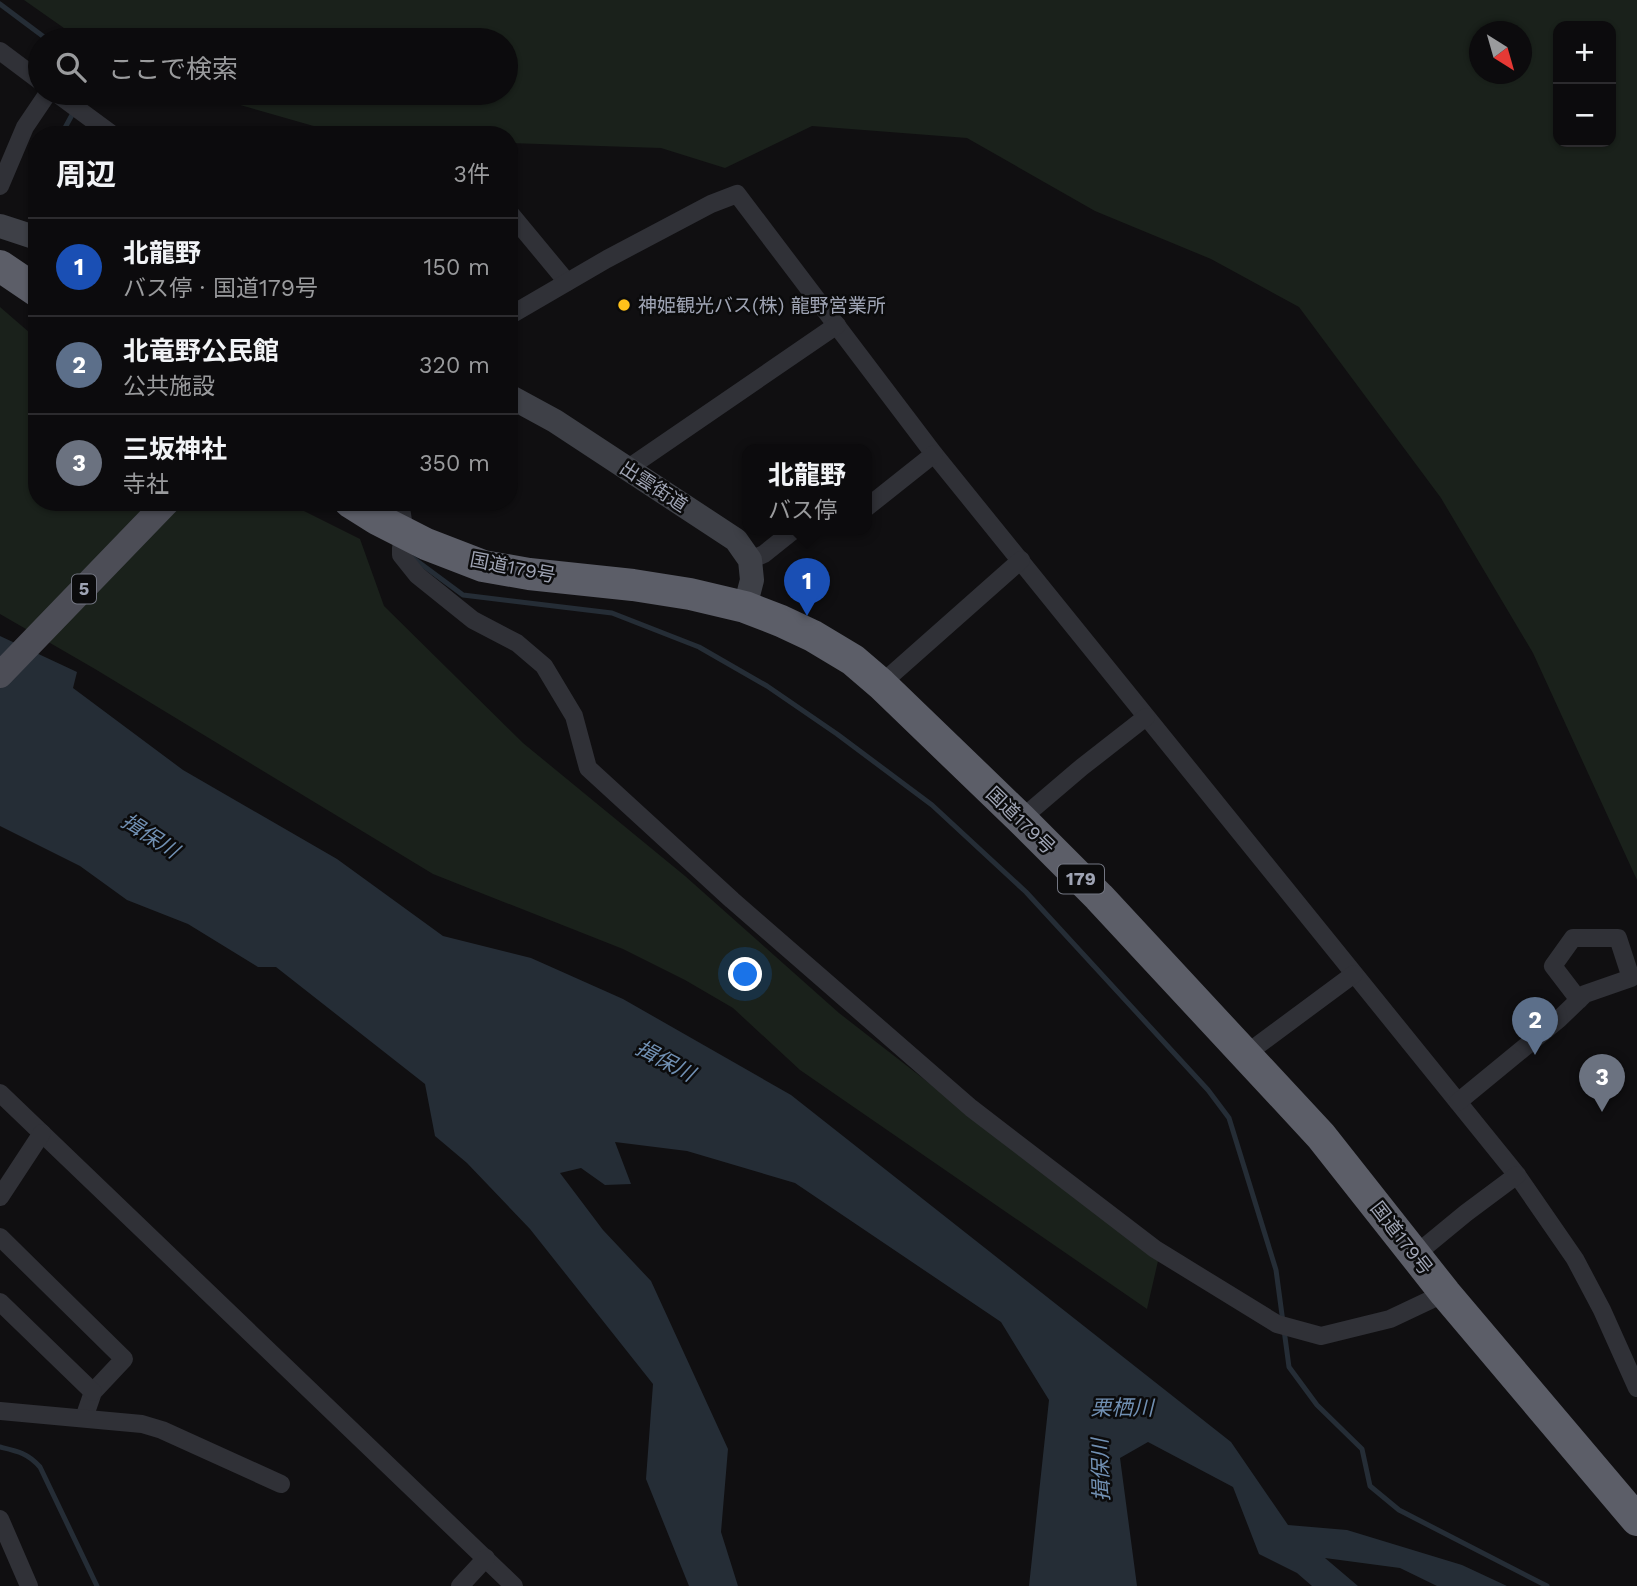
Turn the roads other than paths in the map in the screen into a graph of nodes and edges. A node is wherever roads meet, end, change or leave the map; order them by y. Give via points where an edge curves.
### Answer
1 (0, 51) edge
2 (28, 72) edge
3 (40, 105) edge
4 (73, 105) edge
5 (101, 126) edge
6 (0, 186) edge
7 (518, 223) edge
8 (0, 226) edge
9 (28, 235) edge
10 (0, 266) edge
11 (568, 282) junction
12 (28, 285) edge
13 (518, 311) edge
14 (837, 325) junction
15 (518, 401) edge
16 (934, 454) junction
17 (627, 469) junction
18 (872, 503) edge
19 (158, 511) edge
20 (364, 511) edge
21 (401, 511) edge
22 (403, 521) dead end
23 (788, 535) edge
24 (401, 548) dead end
25 (751, 560) junction
26 (1021, 560) junction
27 (746, 607) junction
28 (0, 675) edge
29 (881, 684) junction
30 (1146, 718) junction
31 (1021, 819) junction
32 (1354, 974) junction
33 (1634, 980) edge
34 (1579, 1000) junction
35 (1246, 1054) junction
36 (0, 1093) edge
37 (1458, 1102) junction
38 (42, 1133) junction
39 (1517, 1175) junction
40 (0, 1197) edge
41 (0, 1237) edge
42 (1415, 1255) junction
43 (1446, 1293) junction
44 (0, 1302) edge
45 (1637, 1388) edge
46 (93, 1392) junction
47 (0, 1411) edge
48 (84, 1418) junction
49 (281, 1483) dead end
50 (0, 1519) edge
51 (1637, 1520) edge
52 (485, 1558) junction
53 (29, 1586) edge
54 (460, 1586) edge
55 (514, 1586) edge

1 - 2 street
3 - 6 street via 25,127
4 - 5 street
7 - 11 street
8 - 9 street
10 - 12 highway
11 - 13 street
11 - 14 street via 737,194
14 - 16 street
14 - 17 street
15 - 17 street, 出雲街道
16 - 18 street
16 - 26 street
17 - 25 street, 出雲街道 via 736,540
19 - 28 main road, 5
20 - 27 highway, 国道179号 / 179 via 426,544 483,566 690,593
21 - 22 street
23 - 25 street
24 - 43 street via 401,555 417,575 473,620 517,643 544,666 574,716 588,768 799,960 971,1108 1155,1249 1285,1326 1321,1336 1390,1319
25 - 27 street
26 - 29 street
26 - 30 street
27 - 29 highway, 国道179号 / 179 via 830,646
29 - 31 highway, 国道179号 / 179
30 - 31 street
30 - 32 street
31 - 35 highway, 国道179号 / 179
32 - 35 street
32 - 37 street
33 - 34 street via 1585,993
33 - 34 street via 1618,938 1573,938 1553,966
34 - 37 street
35 - 42 highway, 国道179号 / 179 via 1321,1136
36 - 38 street
37 - 39 street
38 - 40 street
38 - 52 street
39 - 42 street
39 - 45 street via 1575,1259
41 - 46 street via 124,1359
42 - 43 highway, 国道179号 / 179
43 - 51 highway, 国道179号 / 179
44 - 46 street
46 - 48 street
47 - 48 street
48 - 49 street via 142,1423
50 - 53 street
52 - 54 street
52 - 55 street

